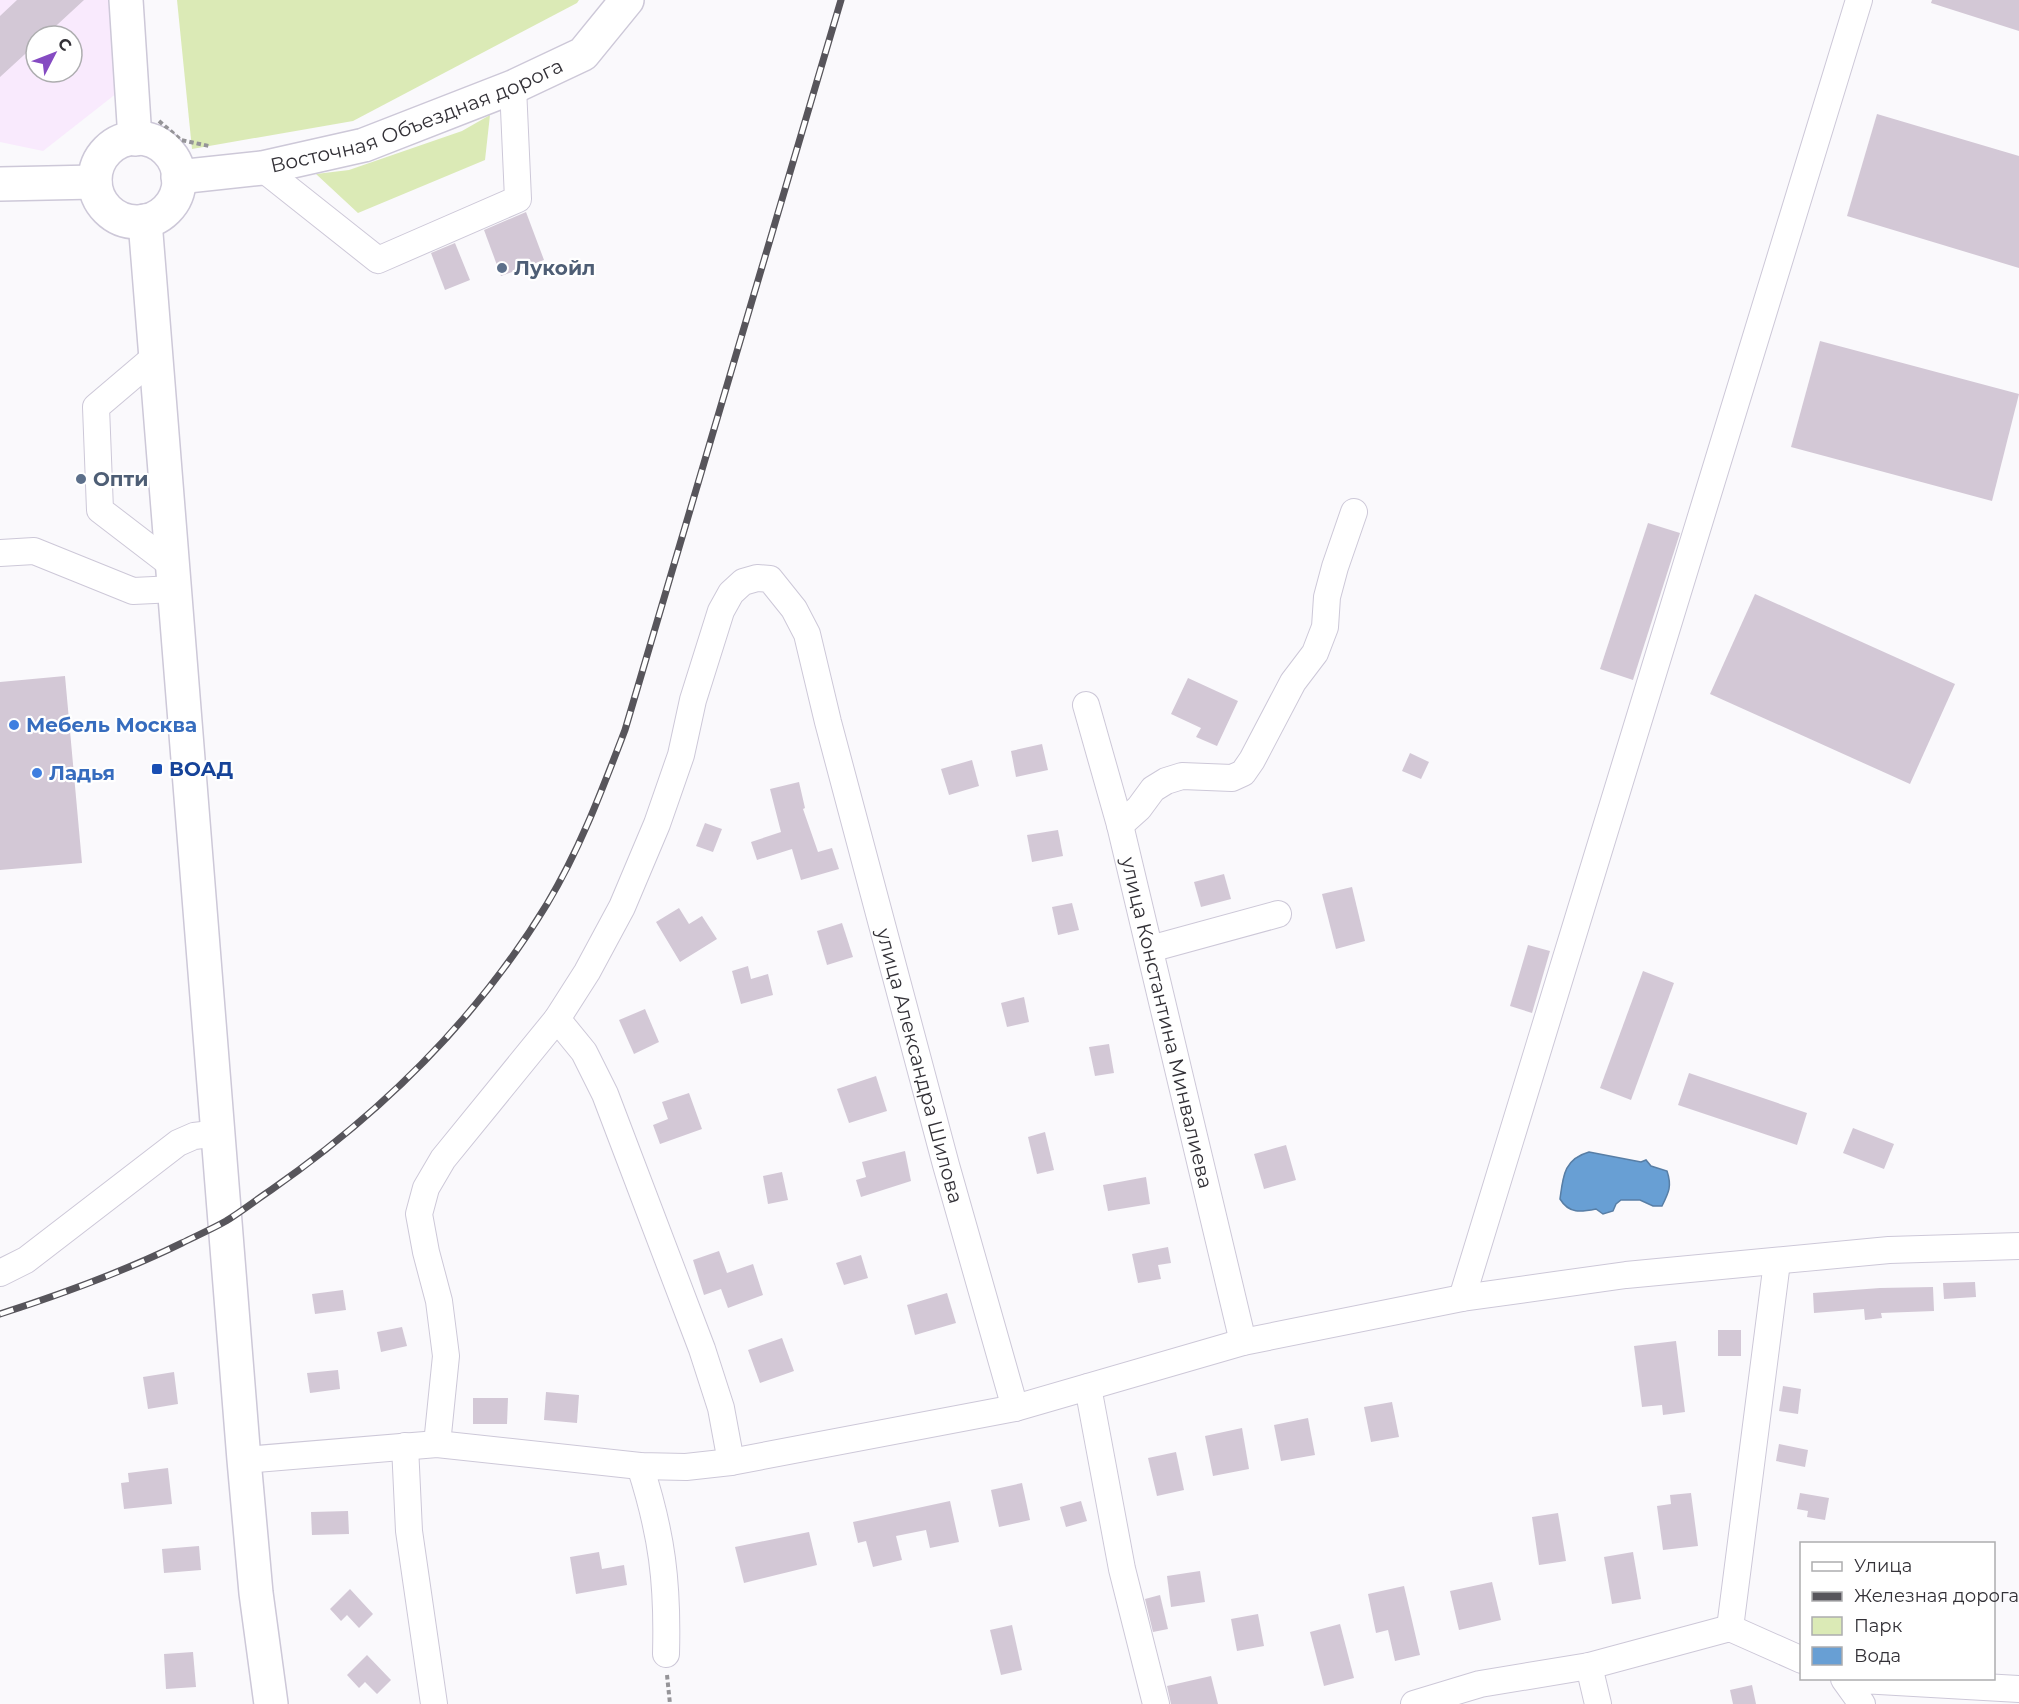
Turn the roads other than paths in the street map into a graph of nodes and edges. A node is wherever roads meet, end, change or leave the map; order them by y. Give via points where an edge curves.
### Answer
1 (126, 0) edge
2 (627, 0) edge
3 (1859, 0) edge
4 (513, 87) junction
5 (144, 127) junction
6 (262, 168) junction
7 (178, 177) junction
8 (95, 182) junction
9 (0, 184) edge
10 (145, 221) junction
11 (156, 356) junction
12 (1354, 512) dead end
13 (0, 553) edge
14 (174, 578) junction
15 (1086, 705) dead end
16 (1120, 825) junction
17 (1278, 914) dead end
18 (1150, 949) junction
19 (557, 1019) junction
20 (219, 1133) junction
21 (2019, 1246) edge
22 (1777, 1262) junction
23 (0, 1274) edge
24 (1462, 1298) junction
25 (1243, 1342) junction
26 (1088, 1387) junction
27 (1015, 1408) junction
28 (437, 1444) junction
29 (405, 1446) junction
30 (244, 1460) junction
31 (731, 1462) junction
32 (640, 1466) junction
33 (1730, 1628) junction
34 (666, 1654) road end
35 (1800, 1659) edge
36 (1589, 1666) junction
37 (1844, 1680) edge
38 (1861, 1680) edge
39 (2019, 1689) edge
40 (271, 1704) edge
41 (434, 1704) edge
42 (1156, 1704) edge
43 (1414, 1704) edge
44 (1598, 1704) edge
45 (1862, 1704) edge

1 - 5 main road
2 - 4 main road, Восточная Объездная дорога via 583,54
3 - 24 street
4 - 6 main road, Восточная Объездная дорога via 364,145
4 - 6 street via 518,199 378,260
5 - 7 main road via 151,141 175,163
5 - 8 main road via 105,153
6 - 7 main road, Восточная Объездная дорога
7 - 10 main road via 177,192 170,206
8 - 9 main road
8 - 10 main road via 99,198 110,213 126,221
10 - 11 main road
11 - 14 main road
11 - 14 street via 96,407 100,510
12 - 16 street via 1335,567 1325,627 1315,653 1293,682 1243,773 1232,778 1182,776 1166,781 1153,789
13 - 14 street via 34,551 134,591
14 - 20 main road
15 - 16 street, улица Константина Минвалиева
16 - 18 street, улица Константина Минвалиева
17 - 18 street
18 - 25 street, улица Константина Минвалиева
19 - 27 street, улица Александра Шилова via 622,907 657,824 681,755 693,700 721,611 743,582 770,579 794,609 807,634 946,1165
19 - 28 street via 443,1159 426,1188 419,1214 439,1301 446,1356
19 - 31 street via 584,1052 605,1094 702,1349 721,1408
20 - 23 street via 194,1136 178,1143 26,1260
20 - 30 main road
21 - 22 street via 1889,1250
22 - 24 street via 1626,1275
22 - 33 street
24 - 25 street
25 - 26 street
26 - 27 street
26 - 42 street via 1122,1569
27 - 31 street
28 - 29 street
28 - 32 street
29 - 30 street
29 - 41 street via 409,1531
30 - 40 main road
31 - 32 street via 686,1467
32 - 34 street via 665,1572
33 - 35 street
33 - 36 street
36 - 43 street via 1480,1684
36 - 44 street
37 - 45 street
38 - 39 street

